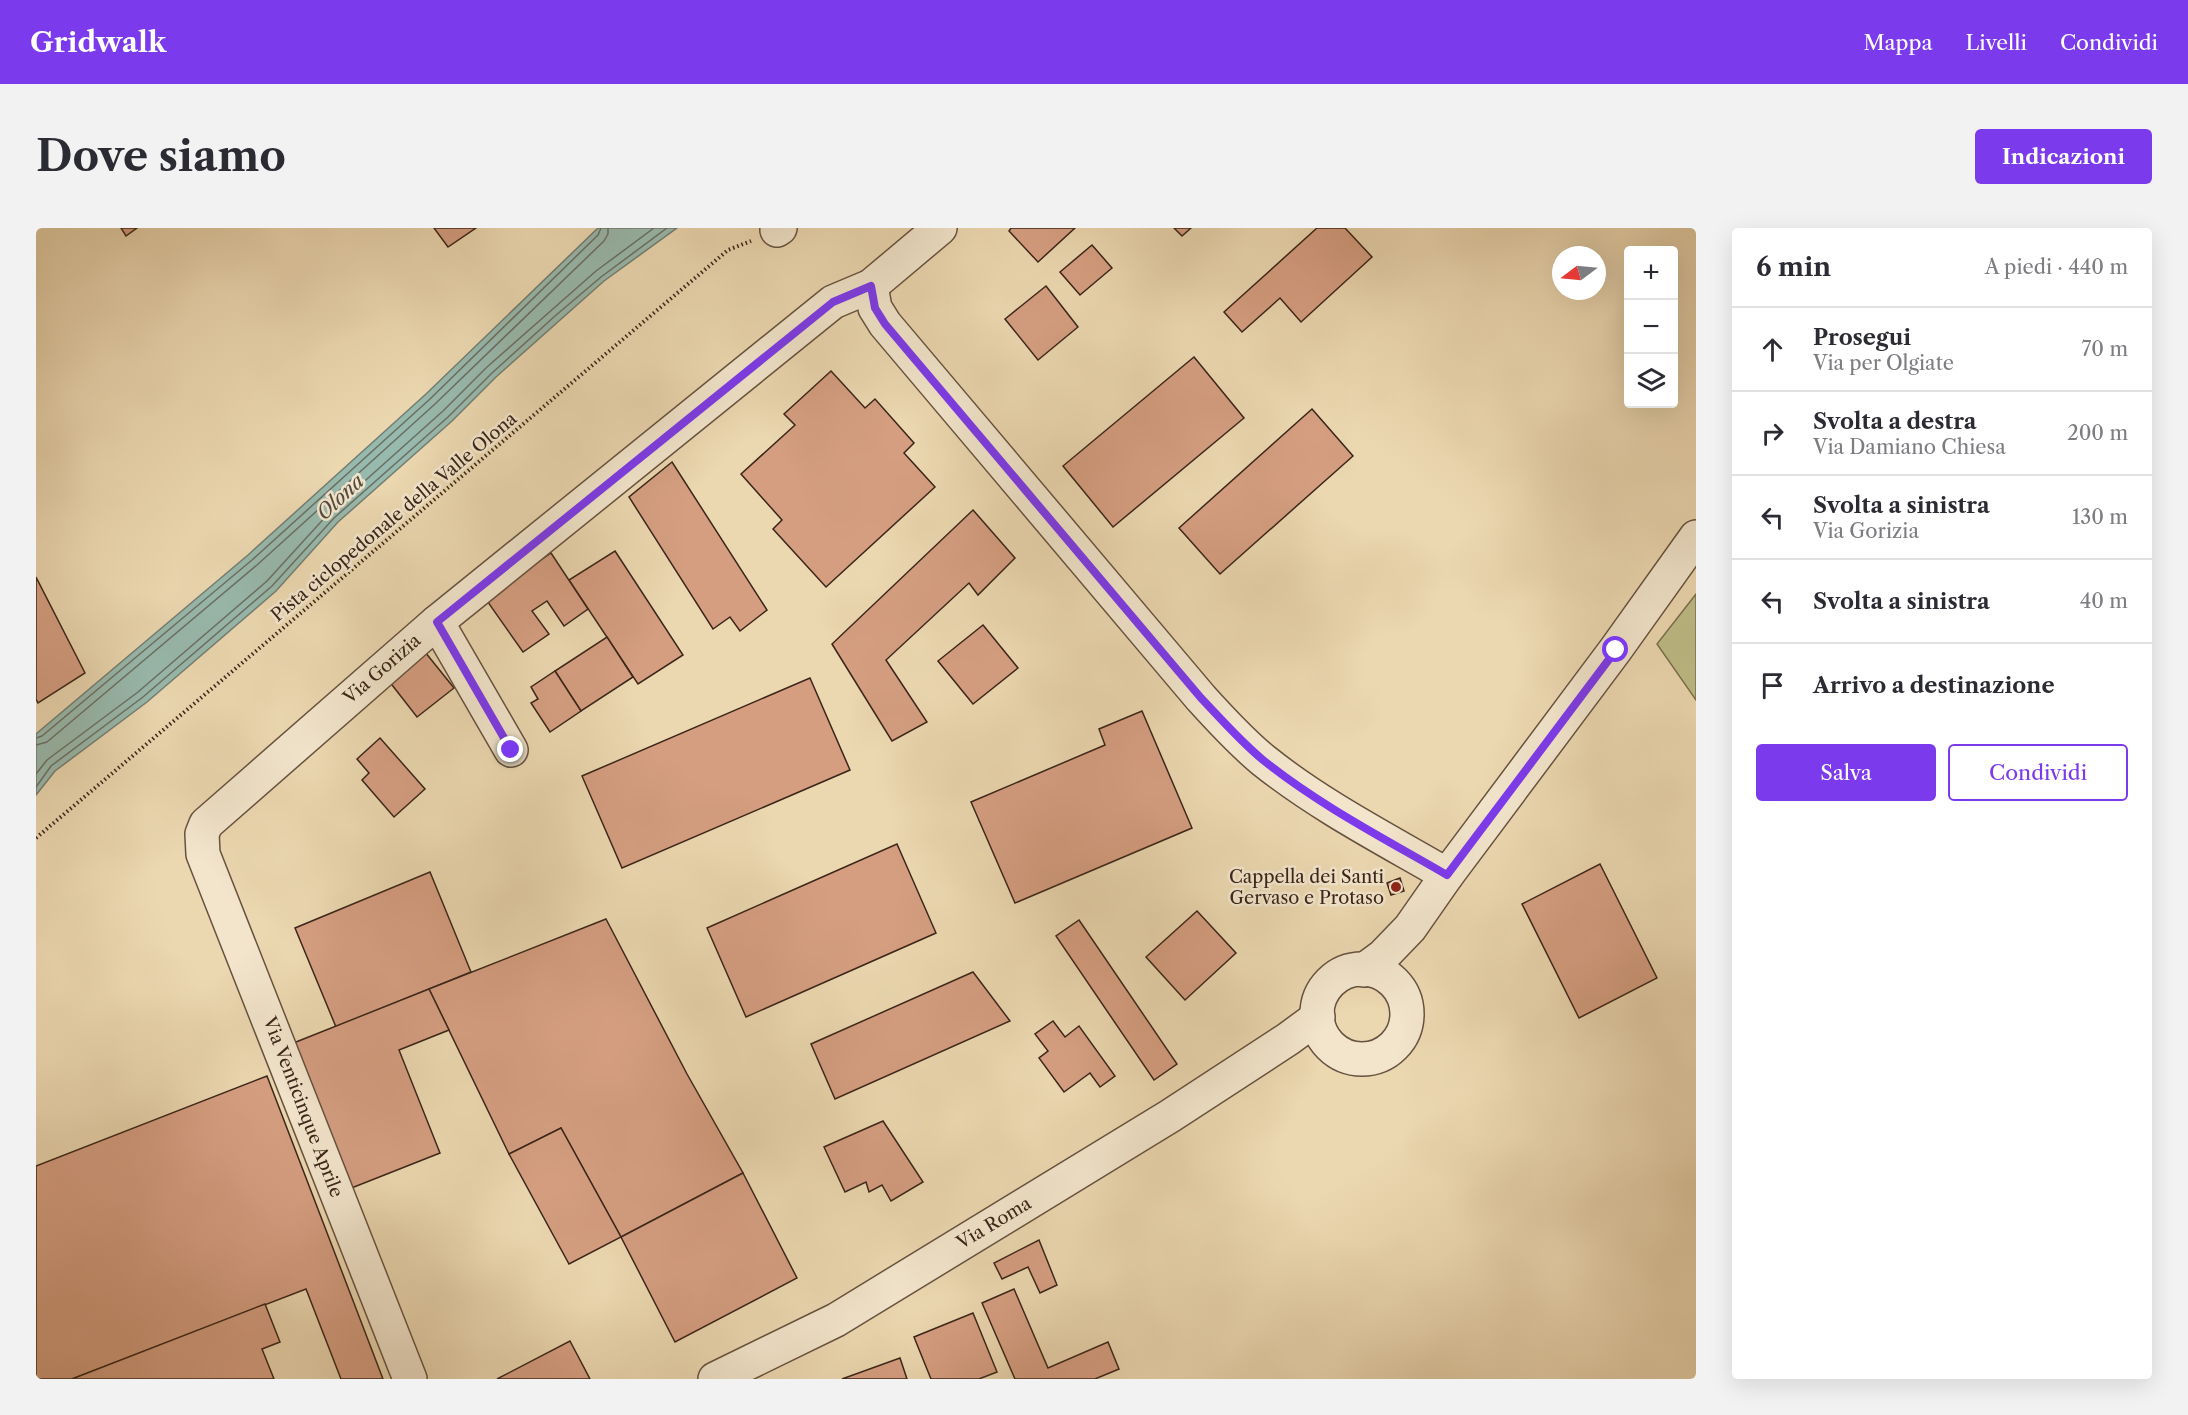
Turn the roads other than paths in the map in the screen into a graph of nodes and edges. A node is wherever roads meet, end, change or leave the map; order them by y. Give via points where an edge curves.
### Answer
1 (940, 228) edge
2 (871, 286) junction
3 (1696, 537) edge
4 (437, 622) junction
5 (511, 750) dead end
6 (202, 834) joint
7 (1447, 875) junction
8 (1410, 928) junction
9 (1364, 970) junction
10 (1398, 986) junction
11 (1323, 1030) junction
12 (410, 1379) edge
13 (715, 1379) edge

1 - 2 street, Via Gorizia
2 - 4 street, Via Gorizia via 833,302
2 - 7 street via 875,308 885,324 1240,739 1306,792
3 - 7 street
4 - 5 street
4 - 6 street, Via Gorizia via 213,817
6 - 12 street, Via Venticinque Aprile via 203,854
7 - 8 street
8 - 9 street
8 - 10 street via 1398,958
9 - 10 street via 1386,976
9 - 11 street via 1343,973 1331,981 1318,1007
10 - 11 street via 1408,1014 1398,1042 1386,1053 1373,1059 1343,1055
11 - 13 street, Via Roma via 1266,1054 836,1320

